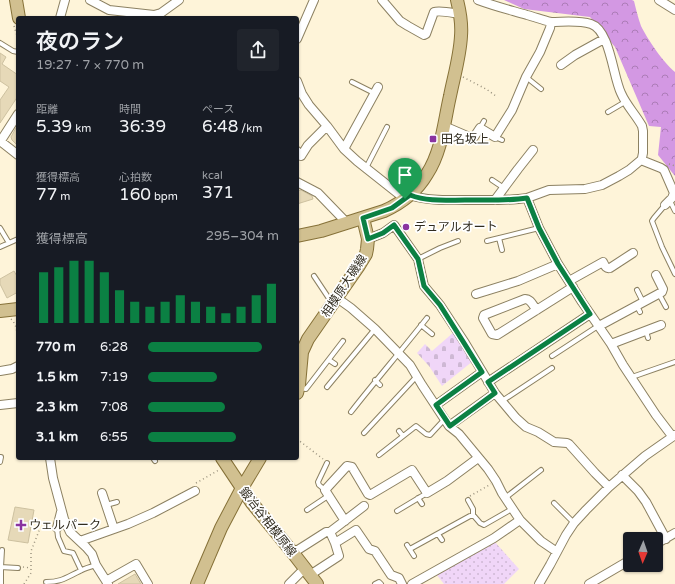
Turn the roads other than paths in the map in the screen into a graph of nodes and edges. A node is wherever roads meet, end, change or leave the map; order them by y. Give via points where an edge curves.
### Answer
1 (65, 0) edge
2 (90, 0) edge
3 (179, 0) edge
4 (314, 0) edge
5 (382, 0) edge
6 (457, 0) edge
7 (478, 0) edge
8 (660, 0) edge
9 (15, 1) edge
10 (675, 10) edge
11 (460, 14) junction
12 (19, 16) edge
13 (61, 16) edge
14 (551, 22) junction
15 (299, 34) edge
16 (604, 39) junction
17 (0, 42) edge
18 (16, 52) edge
19 (561, 65) dead end
20 (526, 77) junction
21 (352, 82) dead end
22 (299, 86) edge
23 (376, 90) joint
24 (541, 90) dead end
25 (626, 101) junction
26 (608, 112) dead end
27 (16, 117) edge
28 (327, 126) junction
29 (444, 126) junction
30 (387, 127) dead end
31 (0, 142) edge
32 (344, 148) junction
33 (533, 150) dead end
34 (16, 154) edge
35 (299, 154) edge
36 (641, 160) junction
37 (366, 168) junction
38 (492, 180) dead end
39 (299, 183) edge
40 (504, 188) junction
41 (407, 197) junction
42 (527, 198) junction
43 (495, 200) junction
44 (671, 200) edge
45 (675, 211) edge
46 (363, 218) junction
47 (347, 223) junction
48 (0, 228) edge
49 (539, 228) junction
50 (299, 235) edge
51 (499, 238) junction
52 (368, 239) junction
53 (16, 240) edge
54 (458, 241) dead end
55 (487, 241) dead end
56 (9, 244) junction
57 (0, 248) edge
58 (440, 248) junction
59 (502, 250) dead end
60 (633, 253) dead end
61 (443, 254) dead end
62 (418, 259) junction
63 (558, 264) junction
64 (675, 274) edge
65 (656, 275) dead end
66 (314, 276) dead end
67 (571, 284) junction
68 (637, 290) dead end
69 (476, 294) dead end
70 (659, 294) junction
71 (335, 301) junction
72 (640, 307) junction
73 (666, 307) dead end
74 (16, 309) edge
75 (536, 310) junction
76 (0, 311) edge
77 (590, 314) junction
78 (427, 318) dead end
79 (421, 325) junction
80 (661, 325) dead end
81 (599, 326) junction
82 (375, 329) junction
83 (432, 334) dead end
84 (343, 341) dead end
85 (611, 344) junction
86 (398, 354) junction
87 (353, 356) junction
88 (552, 356) dead end
89 (329, 360) junction
90 (357, 360) dead end
91 (675, 362) edge
92 (335, 364) dead end
93 (16, 367) edge
94 (552, 368) dead end
95 (0, 371) edge
96 (482, 372) junction
97 (416, 377) junction
98 (632, 377) junction
99 (336, 378) junction
100 (375, 380) junction
101 (299, 382) edge
102 (341, 382) dead end
103 (488, 382) junction
104 (380, 385) dead end
105 (328, 387) dead end
106 (299, 390) edge
107 (495, 393) junction
108 (360, 400) junction
109 (502, 401) junction
110 (16, 403) edge
111 (365, 404) dead end
112 (436, 405) junction
113 (0, 406) edge
114 (388, 407) junction
115 (393, 411) dead end
116 (351, 412) dead end
117 (364, 423) dead end
118 (448, 423) junction
119 (369, 427) junction
120 (399, 430) dead end
121 (364, 434) dead end
122 (426, 434) junction
123 (403, 436) junction
124 (674, 436) edge
125 (423, 439) dead end
126 (379, 447) dead end
127 (0, 457) edge
128 (478, 458) junction
129 (50, 460) edge
130 (259, 460) edge
131 (0, 462) edge
132 (223, 463) edge
133 (327, 463) road end
134 (541, 470) dead end
135 (622, 475) junction
136 (609, 487) junction
137 (242, 488) junction
138 (195, 492) road end
139 (102, 493) dead end
140 (326, 493) junction
141 (427, 493) junction
142 (418, 498) junction
143 (505, 498) junction
144 (468, 500) road end
145 (117, 502) dead end
146 (554, 503) dead end
147 (422, 504) dead end
148 (106, 505) junction
149 (364, 506) dead end
150 (512, 508) junction
151 (307, 510) dead end
152 (397, 511) dead end
153 (61, 512) junction
154 (473, 515) junction
155 (520, 520) junction
156 (345, 521) junction
157 (574, 524) junction
158 (57, 528) joint
159 (114, 529) junction
160 (330, 532) junction
161 (675, 533) edge
162 (438, 534) junction
163 (666, 539) junction
164 (442, 540) dead end
165 (663, 540) edge
166 (80, 541) junction
167 (335, 543) junction
168 (407, 544) dead end
169 (410, 549) junction
170 (2, 550) dead end
171 (557, 552) junction
172 (292, 553) junction
173 (414, 556) dead end
174 (623, 564) edge
175 (96, 565) junction
176 (0, 567) edge
177 (18, 568) road end
178 (81, 570) junction
179 (310, 576) edge
180 (46, 582) dead end
181 (107, 582) edge
182 (55, 583) edge
183 (1, 584) edge
184 (148, 584) edge
185 (197, 584) edge
186 (290, 584) edge
187 (375, 584) edge
188 (380, 584) edge
189 (402, 584) edge
190 (412, 584) edge
191 (539, 584) edge
192 (589, 584) edge

1 - 13 street
2 - 3 street via 109,10 154,15
4 - 15 street
5 - 11 street via 400,21 424,35 434,12
6 - 11 main road
7 - 14 street
8 - 10 street
9 - 12 main road
11 - 29 main road via 460,52
14 - 16 street via 590,24 598,29
14 - 20 street via 540,52
16 - 19 street
16 - 25 street via 620,92
17 - 18 lane
20 - 24 lane
20 - 29 street via 498,138 482,125 472,138
21 - 23 lane
22 - 28 street via 309,105
23 - 32 street
25 - 26 lane
25 - 36 street via 643,129
27 - 31 street
28 - 32 street
28 - 35 street via 301,156
29 - 41 main road via 432,166 424,180
30 - 37 lane
31 - 34 street
32 - 37 street
33 - 40 street
36 - 42 street via 602,185 584,189 549,190
36 - 44 street via 664,170 674,190
37 - 41 street
38 - 40 lane
39 - 47 street via 318,193
40 - 43 street
41 - 43 street
41 - 46 main road via 388,210
42 - 43 street
42 - 49 street
44 - 45 lane
44 - 64 lane via 652,221
46 - 47 main road
46 - 52 main road, 相模原大磯線
47 - 50 main road
48 - 56 lane
49 - 51 lane
49 - 63 street
51 - 55 lane
51 - 59 lane
52 - 62 street via 394,225
52 - 71 main road, 相模原大磯線 via 363,260
53 - 56 lane
54 - 58 lane
56 - 57 lane
58 - 61 lane
58 - 62 lane
60 - 67 street via 609,269 601,259
62 - 96 street via 424,286 440,305
63 - 67 street
63 - 69 street via 518,281
65 - 70 street via 663,289
66 - 71 lane via 330,300
67 - 75 street
67 - 77 street
68 - 72 lane
70 - 72 street
70 - 73 lane
71 - 82 street via 351,308
71 - 101 main road, 相模原大磯線 via 308,339
72 - 81 street
74 - 76 main road
75 - 75 street via 497,335 492,334 483,318 484,315 527,298
77 - 81 street
77 - 103 street
78 - 79 lane
79 - 83 lane
79 - 86 lane
80 - 85 street via 647,335
81 - 85 street
81 - 88 lane
82 - 86 street
82 - 87 lane
84 - 89 lane
85 - 98 street
86 - 97 street via 410,365
86 - 100 lane
87 - 90 lane
87 - 99 lane
89 - 92 lane
89 - 106 lane via 306,389
91 - 98 lane
93 - 95 street
94 - 109 lane
96 - 103 street
96 - 112 street
97 - 112 street
97 - 114 lane
98 - 124 street via 656,415
99 - 102 lane
99 - 105 lane
100 - 104 lane
100 - 108 lane
103 - 107 street
107 - 109 street
107 - 118 street
108 - 111 lane
108 - 116 lane
109 - 136 street via 526,427 554,442 569,444
110 - 113 street
112 - 118 street
114 - 115 lane
114 - 119 lane
117 - 119 lane
118 - 122 lane via 442,422 430,435
118 - 128 street
119 - 121 lane
120 - 123 lane
122 - 123 lane via 416,426
122 - 125 lane
123 - 126 lane via 381,453
124 - 135 street
127 - 131 lane
128 - 141 street via 449,483
128 - 143 street via 496,481
129 - 153 street
130 - 137 main road
132 - 137 main road, 鍛冶谷相模原線
133 - 140 lane via 318,482
134 - 143 lane
135 - 136 street
135 - 163 street via 642,496
136 - 157 street
137 - 172 main road, 鍛冶谷相模原線
137 - 185 main road via 221,528
138 - 159 street
139 - 148 street
140 - 141 street via 347,466 352,467 370,496 415,468
140 - 151 lane
140 - 156 street
141 - 142 lane
142 - 147 lane
142 - 152 lane
143 - 150 street
144 - 154 lane
145 - 148 lane
146 - 157 lane
148 - 159 street
149 - 156 street
150 - 154 lane via 484,525
150 - 155 street
153 - 158 street
153 - 166 street via 70,532
154 - 162 lane
155 - 171 street via 541,541
155 - 190 street via 494,538
156 - 160 street
157 - 171 street
158 - 178 lane via 64,551 73,553
159 - 166 street
160 - 167 street
160 - 172 street
161 - 163 street
162 - 164 lane
162 - 169 lane
163 - 165 street
166 - 175 street via 92,554
167 - 179 street via 339,556
167 - 189 street via 356,530 369,549 375,551 391,575 399,578
168 - 169 lane
169 - 173 lane
170 - 176 lane
171 - 191 street
172 - 179 main road, 鍛冶谷相模原線
174 - 192 street
175 - 178 lane
175 - 181 street
176 - 177 lane
176 - 183 lane
178 - 182 lane
179 - 186 street
180 - 182 lane
181 - 184 street via 136,564
187 - 188 lane

